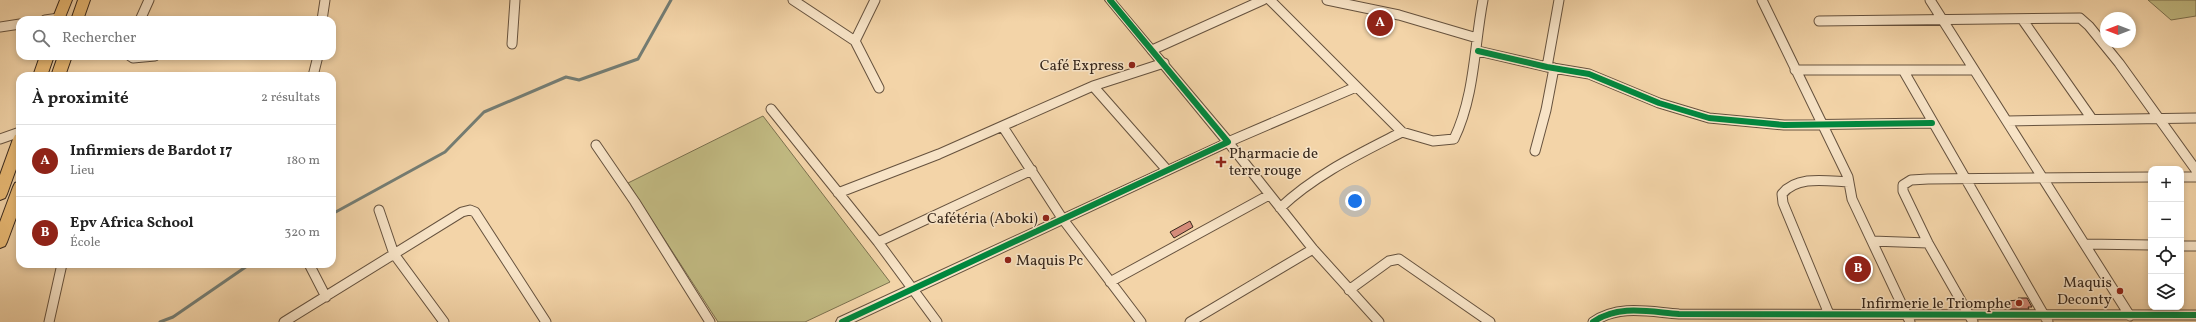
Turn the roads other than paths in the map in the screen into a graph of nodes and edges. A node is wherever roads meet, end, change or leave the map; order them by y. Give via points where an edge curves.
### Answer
1 (66, 0) edge
2 (84, 0) edge
3 (149, 0) edge
4 (325, 0) edge
5 (515, 0) edge
6 (793, 0) edge
7 (875, 0) edge
8 (1110, 0) edge
9 (1263, 0) edge
10 (1270, 0) edge
11 (1327, 0) edge
12 (1483, 0) edge
13 (1559, 0) edge
14 (1762, 0) edge
15 (1930, 0) edge
16 (60, 16) edge
17 (78, 16) edge
18 (142, 16) edge
19 (323, 16) edge
20 (1942, 20) junction
21 (2022, 20) junction
22 (1819, 22) dead end
23 (16, 25) edge
24 (0, 27) edge
25 (1477, 38) junction
26 (855, 41) junction
27 (512, 44) dead end
28 (1152, 50) junction
29 (1478, 51) junction
30 (46, 60) edge
31 (64, 60) edge
32 (317, 60) edge
33 (1164, 63) junction
34 (1551, 68) junction
35 (1795, 70) junction
36 (1903, 70) junction
37 (1974, 70) junction
38 (41, 72) edge
39 (59, 72) edge
40 (314, 72) edge
41 (1093, 86) junction
42 (1356, 87) junction
43 (880, 88) dead end
44 (771, 109) dead end
45 (2196, 118) edge
46 (2092, 119) junction
47 (2159, 120) junction
48 (2007, 121) junction
49 (1932, 123) junction
50 (1822, 125) junction
51 (1003, 127) junction
52 (1402, 132) junction
53 (16, 133) edge
54 (0, 139) edge
55 (1228, 142) junction
56 (596, 145) dead end
57 (16, 150) edge
58 (1534, 151) dead end
59 (1032, 170) junction
60 (1167, 170) junction
61 (2196, 170) edge
62 (2196, 176) edge
63 (2148, 177) edge
64 (2184, 177) edge
65 (1966, 179) junction
66 (2043, 179) junction
67 (1849, 182) junction
68 (838, 193) junction
69 (0, 194) edge
70 (1269, 195) junction
71 (16, 203) edge
72 (1280, 208) junction
73 (379, 210) dead end
74 (1062, 218) junction
75 (1872, 241) junction
76 (0, 242) edge
77 (878, 242) junction
78 (1928, 243) junction
79 (2085, 244) junction
80 (2148, 245) edge
81 (2184, 246) edge
82 (2196, 246) edge
83 (1313, 249) junction
84 (394, 254) junction
85 (61, 268) edge
86 (311, 268) edge
87 (1110, 282) junction
88 (914, 289) junction
89 (1349, 290) junction
90 (326, 297) junction
91 (1829, 314) junction
92 (2196, 315) edge
93 (2130, 316) junction
94 (1681, 318) edge
95 (1752, 318) edge
96 (1908, 318) edge
97 (1971, 318) edge
98 (2047, 319) edge
99 (49, 322) edge
100 (284, 322) edge
101 (444, 322) edge
102 (546, 322) edge
103 (710, 322) edge
104 (842, 322) edge
105 (937, 322) edge
106 (1141, 322) edge
107 (1190, 322) edge
108 (1379, 322) edge
109 (1490, 322) edge
110 (1593, 322) edge

1 - 16 main road
2 - 17 main road
3 - 18 street
4 - 19 street
5 - 27 street
6 - 26 street
7 - 26 street
8 - 28 street
9 - 28 street
10 - 42 street
11 - 25 street via 1399,15
12 - 25 street
13 - 34 street
14 - 35 street
15 - 20 street
20 - 21 street
20 - 22 street
20 - 37 street
21 - 46 street
21 - 47 street via 2080,18 2085,21
23 - 24 street
25 - 29 street
26 - 43 street
28 - 33 street
29 - 34 street
29 - 52 street via 1462,125 1454,139 1441,143
30 - 38 main road
31 - 39 main road
32 - 40 street
33 - 41 street
33 - 55 street
34 - 50 street via 1589,74 1660,103 1709,118 1763,125
34 - 58 street via 1546,110
35 - 36 street
35 - 50 street
36 - 37 street
36 - 49 street
37 - 48 street
41 - 51 street
41 - 60 street
42 - 52 street
42 - 55 street
44 - 68 street
45 - 47 street
46 - 47 street
46 - 48 street
47 - 61 street
48 - 66 street
49 - 50 street
49 - 65 street
50 - 67 street
51 - 59 street
51 - 68 street
52 - 72 street via 1321,175 1299,190
53 - 54 street
55 - 60 street
55 - 70 street
56 - 103 street
57 - 69 main road
59 - 74 street
59 - 77 street
60 - 74 street
62 - 64 street
63 - 66 street
65 - 66 street
65 - 78 street via 1916,179 1903,185 1903,191
65 - 98 street
66 - 79 street
67 - 75 street via 1852,199
67 - 91 street via 1800,182 1788,187 1782,194 1783,203
68 - 77 street
70 - 72 street
70 - 87 street
71 - 76 main road
72 - 83 street
73 - 84 street
74 - 87 street
74 - 88 street
75 - 78 street
75 - 96 street
77 - 88 street
78 - 97 street
79 - 80 street
79 - 93 street
81 - 82 street
83 - 89 street
83 - 107 street
84 - 90 street
84 - 101 street
84 - 102 street via 462,212 475,212
85 - 99 street
86 - 90 street
87 - 106 street
88 - 104 street
88 - 105 street
89 - 108 street
89 - 109 street via 1390,261 1398,259
90 - 100 street
91 - 95 street
91 - 96 street
92 - 93 street
93 - 98 street
94 - 95 street
94 - 110 street via 1613,311 1599,316
96 - 97 street
97 - 98 street

